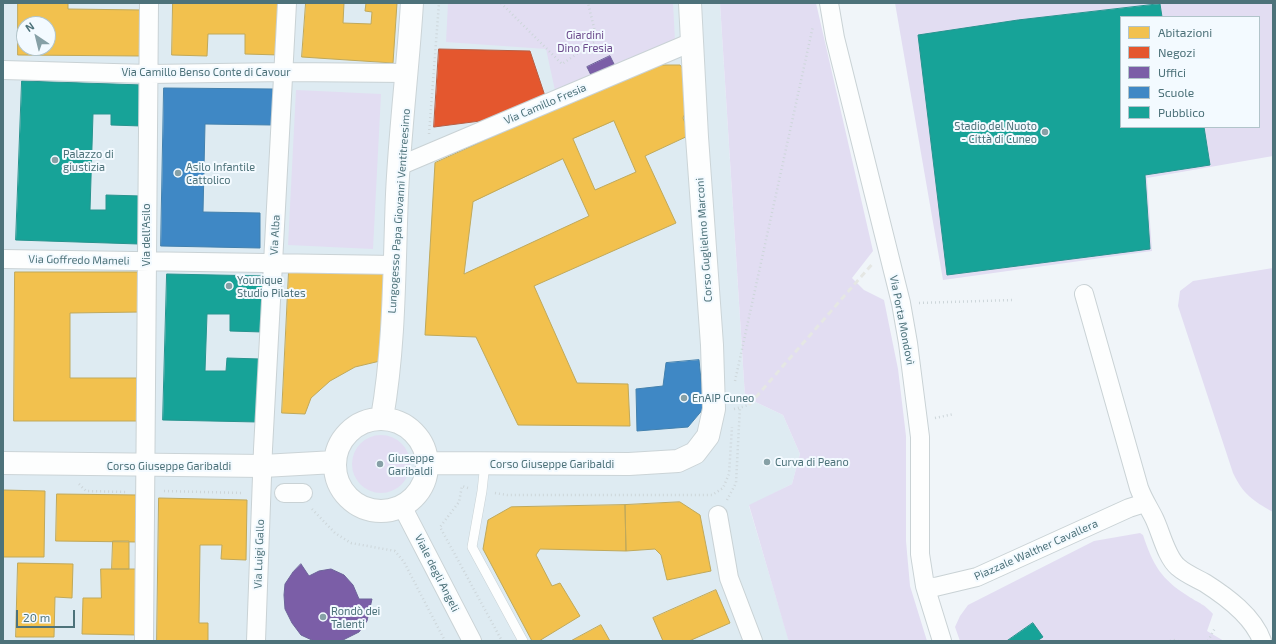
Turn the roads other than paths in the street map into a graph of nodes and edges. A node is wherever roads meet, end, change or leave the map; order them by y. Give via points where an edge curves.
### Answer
1 (149, 3) edge
2 (287, 3) edge
3 (412, 3) edge
4 (690, 3) edge
5 (829, 3) edge
6 (692, 42) junction
7 (3, 70) edge
8 (284, 72) junction
9 (408, 73) junction
10 (150, 74) junction
11 (399, 166) junction
12 (3, 259) edge
13 (146, 261) junction
14 (274, 262) junction
15 (396, 265) junction
16 (1084, 294) dead end
17 (382, 418) junction
18 (678, 461) joint
19 (335, 462) junction
20 (3, 463) edge
21 (427, 463) junction
22 (485, 463) junction
23 (145, 466) junction
24 (263, 466) junction
25 (284, 493) dead end
26 (303, 493) road end
27 (1145, 503) junction
28 (402, 506) junction
29 (720, 509) road end
30 (925, 586) junction
31 (144, 641) edge
32 (256, 641) edge
33 (472, 641) edge
34 (523, 641) edge
35 (753, 641) edge
36 (942, 641) edge
37 (1262, 641) edge

1 - 10 street, Via dell'Asilo
2 - 8 street, Via Alba
3 - 9 street, Lungogesso Papa Giovanni Ventitreesimo
4 - 6 street, Corso Guglielmo Marconi
5 - 30 street, Via Porta Mondovì via 837,46 901,303 908,343 920,437 920,554
6 - 11 street, Via Camillo Fresia
6 - 18 street, Corso Guglielmo Marconi via 714,409 708,436 695,453
7 - 10 street, Via Camillo Benso Conte di Cavour
8 - 9 street, Via Camillo Benso Conte di Cavour
8 - 10 street, Via Camillo Benso Conte di Cavour
8 - 14 street, Via Alba
9 - 11 street, Lungogesso Papa Giovanni Ventitreesimo
10 - 13 street, Via dell'Asilo
11 - 15 street, Lungogesso Papa Giovanni Ventitreesimo
12 - 13 street, Via Goffredo Mameli
13 - 14 street, Via Goffredo Mameli
13 - 23 street, Via dell'Asilo
14 - 15 street, Via Goffredo Mameli
14 - 24 street, Via Alba
15 - 17 street, Lungogesso Papa Giovanni Ventitreesimo via 387,386
16 - 27 street
17 - 19 street via 368,420 355,426 338,448
17 - 21 street via 408,427 422,443
18 - 22 street, Corso Giuseppe Garibaldi via 629,464
19 - 24 street, Corso Giuseppe Garibaldi
19 - 28 street via 336,476 341,488 350,499 362,507 389,510
20 - 23 street, Corso Giuseppe Garibaldi
21 - 22 street, Corso Giuseppe Garibaldi
21 - 28 street via 423,483 418,492
22 - 34 lane via 472,548
23 - 24 street, Corso Giuseppe Garibaldi
23 - 31 street, Via dell'Asilo
24 - 32 street, Via Luigi Gallo
25 - 26 street
27 - 30 street, Piazzale Walther Cavallera via 977,577 935,587
27 - 37 street via 1177,567 1233,604 1258,629
28 - 33 street, Viale degli Angeli
29 - 35 street via 729,578
30 - 36 street, Via Porta Mondovì

